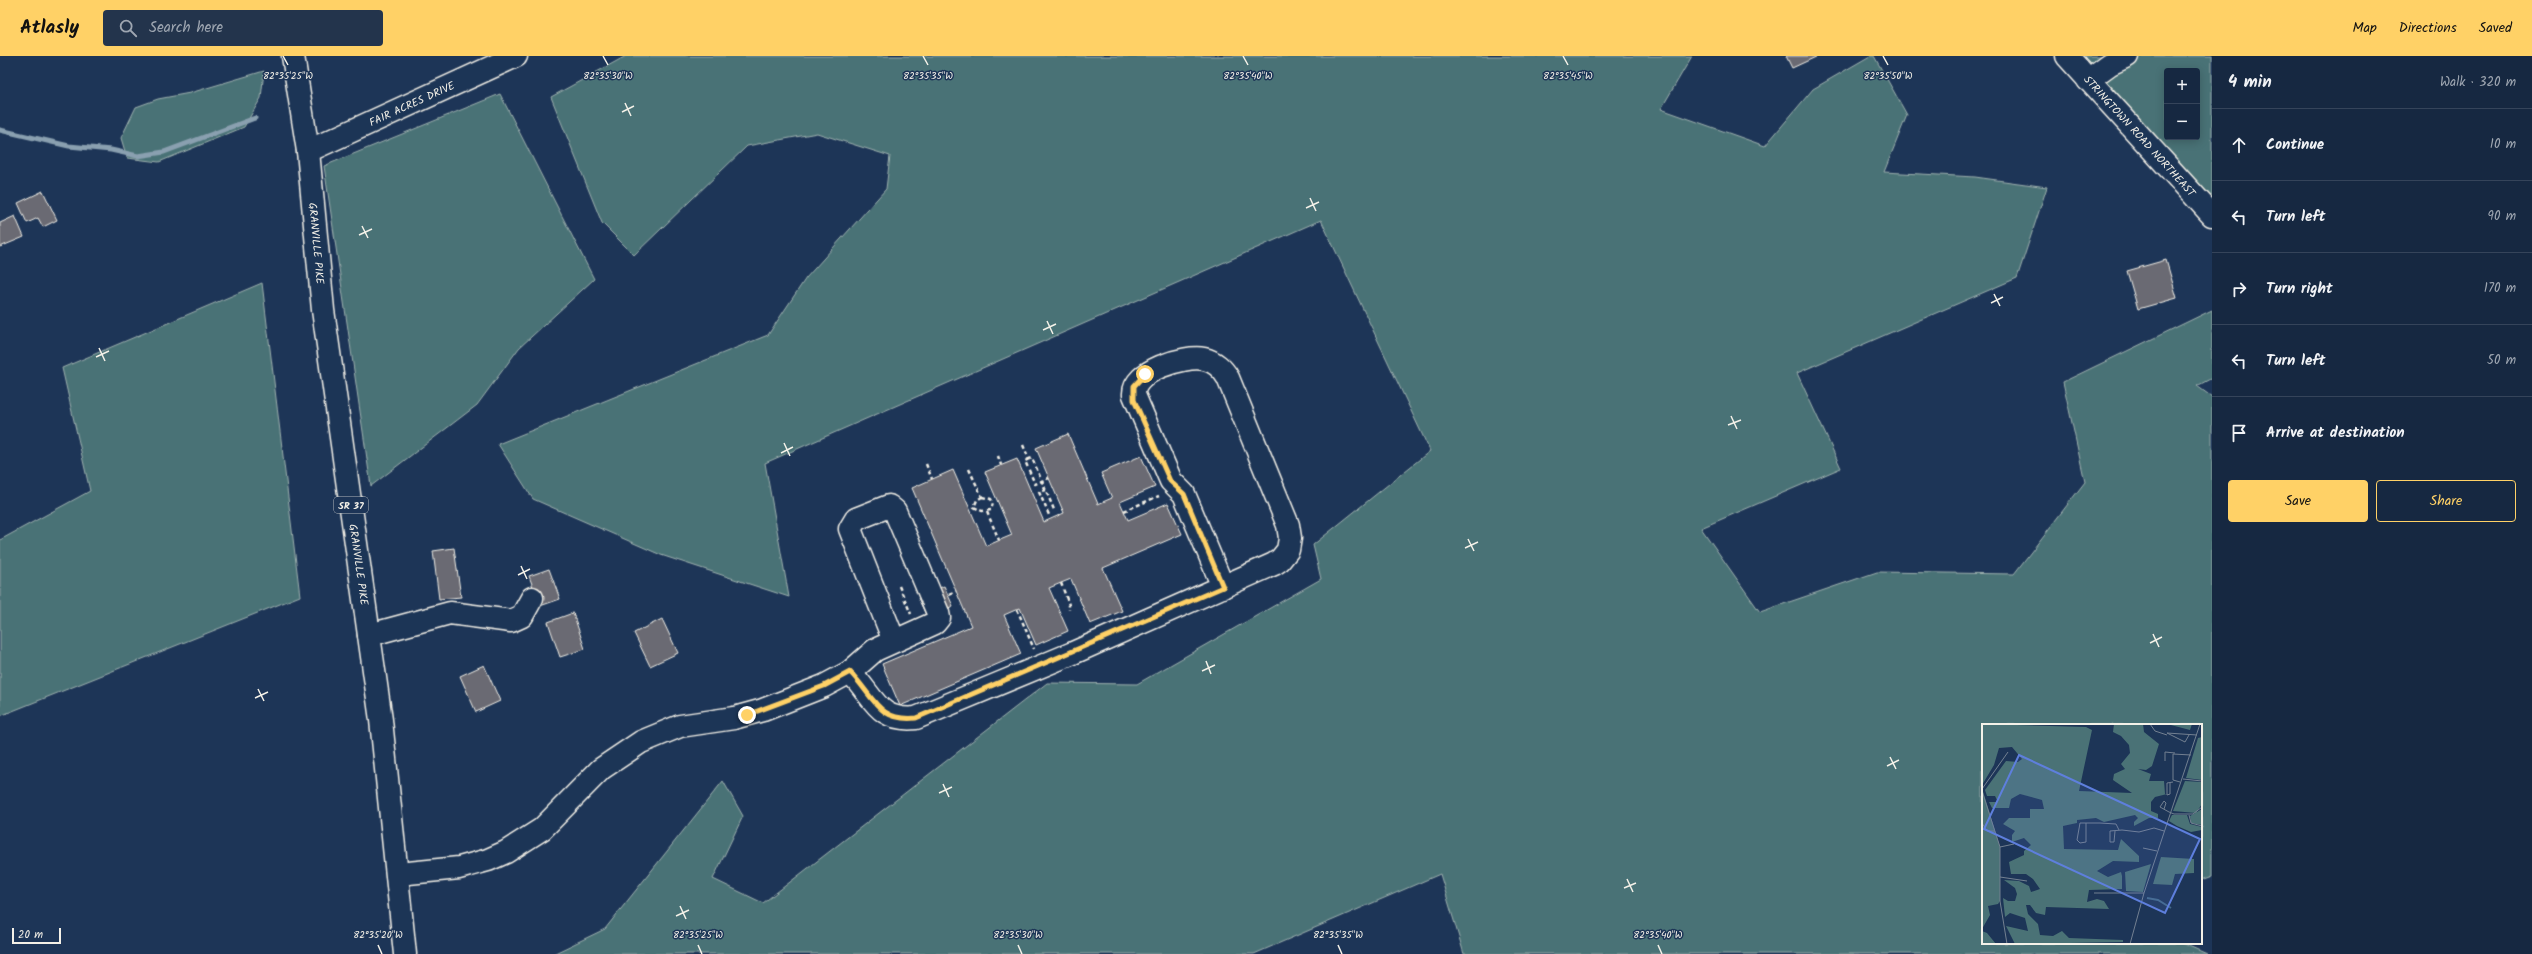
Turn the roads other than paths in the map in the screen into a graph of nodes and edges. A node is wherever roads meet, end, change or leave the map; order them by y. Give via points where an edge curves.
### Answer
1 (293, 56) edge
2 (516, 56) edge
3 (2067, 56) edge
4 (2127, 56) edge
5 (2088, 80) junction
6 (308, 151) junction
7 (2212, 215) edge
8 (1223, 587) junction
9 (532, 598) dead end
10 (369, 635) junction
11 (894, 641) junction
12 (850, 672) junction
13 (398, 874) junction
14 (405, 954) edge

1 - 6 main road, GRANVILLE PIKE / SR 37
2 - 6 main road, FAIR ACRES DRIVE
3 - 5 main road, STRINGTOWN ROAD NORTHEAST
4 - 5 main road via 2110,64
5 - 7 main road, STRINGTOWN ROAD NORTHEAST
6 - 10 main road, GRANVILLE PIKE / SR 37 via 323,310
8 - 8 main road via 1280,560 1288,550 1290,531 1225,374 1217,365 1205,359 1185,359 1145,374 1134,386 1134,395 1170,481 1184,494
8 - 12 main road via 916,718 893,718 885,713
9 - 10 main road via 522,616 511,621 450,613
10 - 13 main road, GRANVILLE PIKE / SR 37
11 - 11 main road via 935,623 939,615 895,511 888,506 856,518 850,529
11 - 12 main road via 868,655
12 - 13 main road via 824,686 763,710 734,718 680,726 641,742 601,769 542,829 506,852 459,868
13 - 14 main road, GRANVILLE PIKE / SR 37

